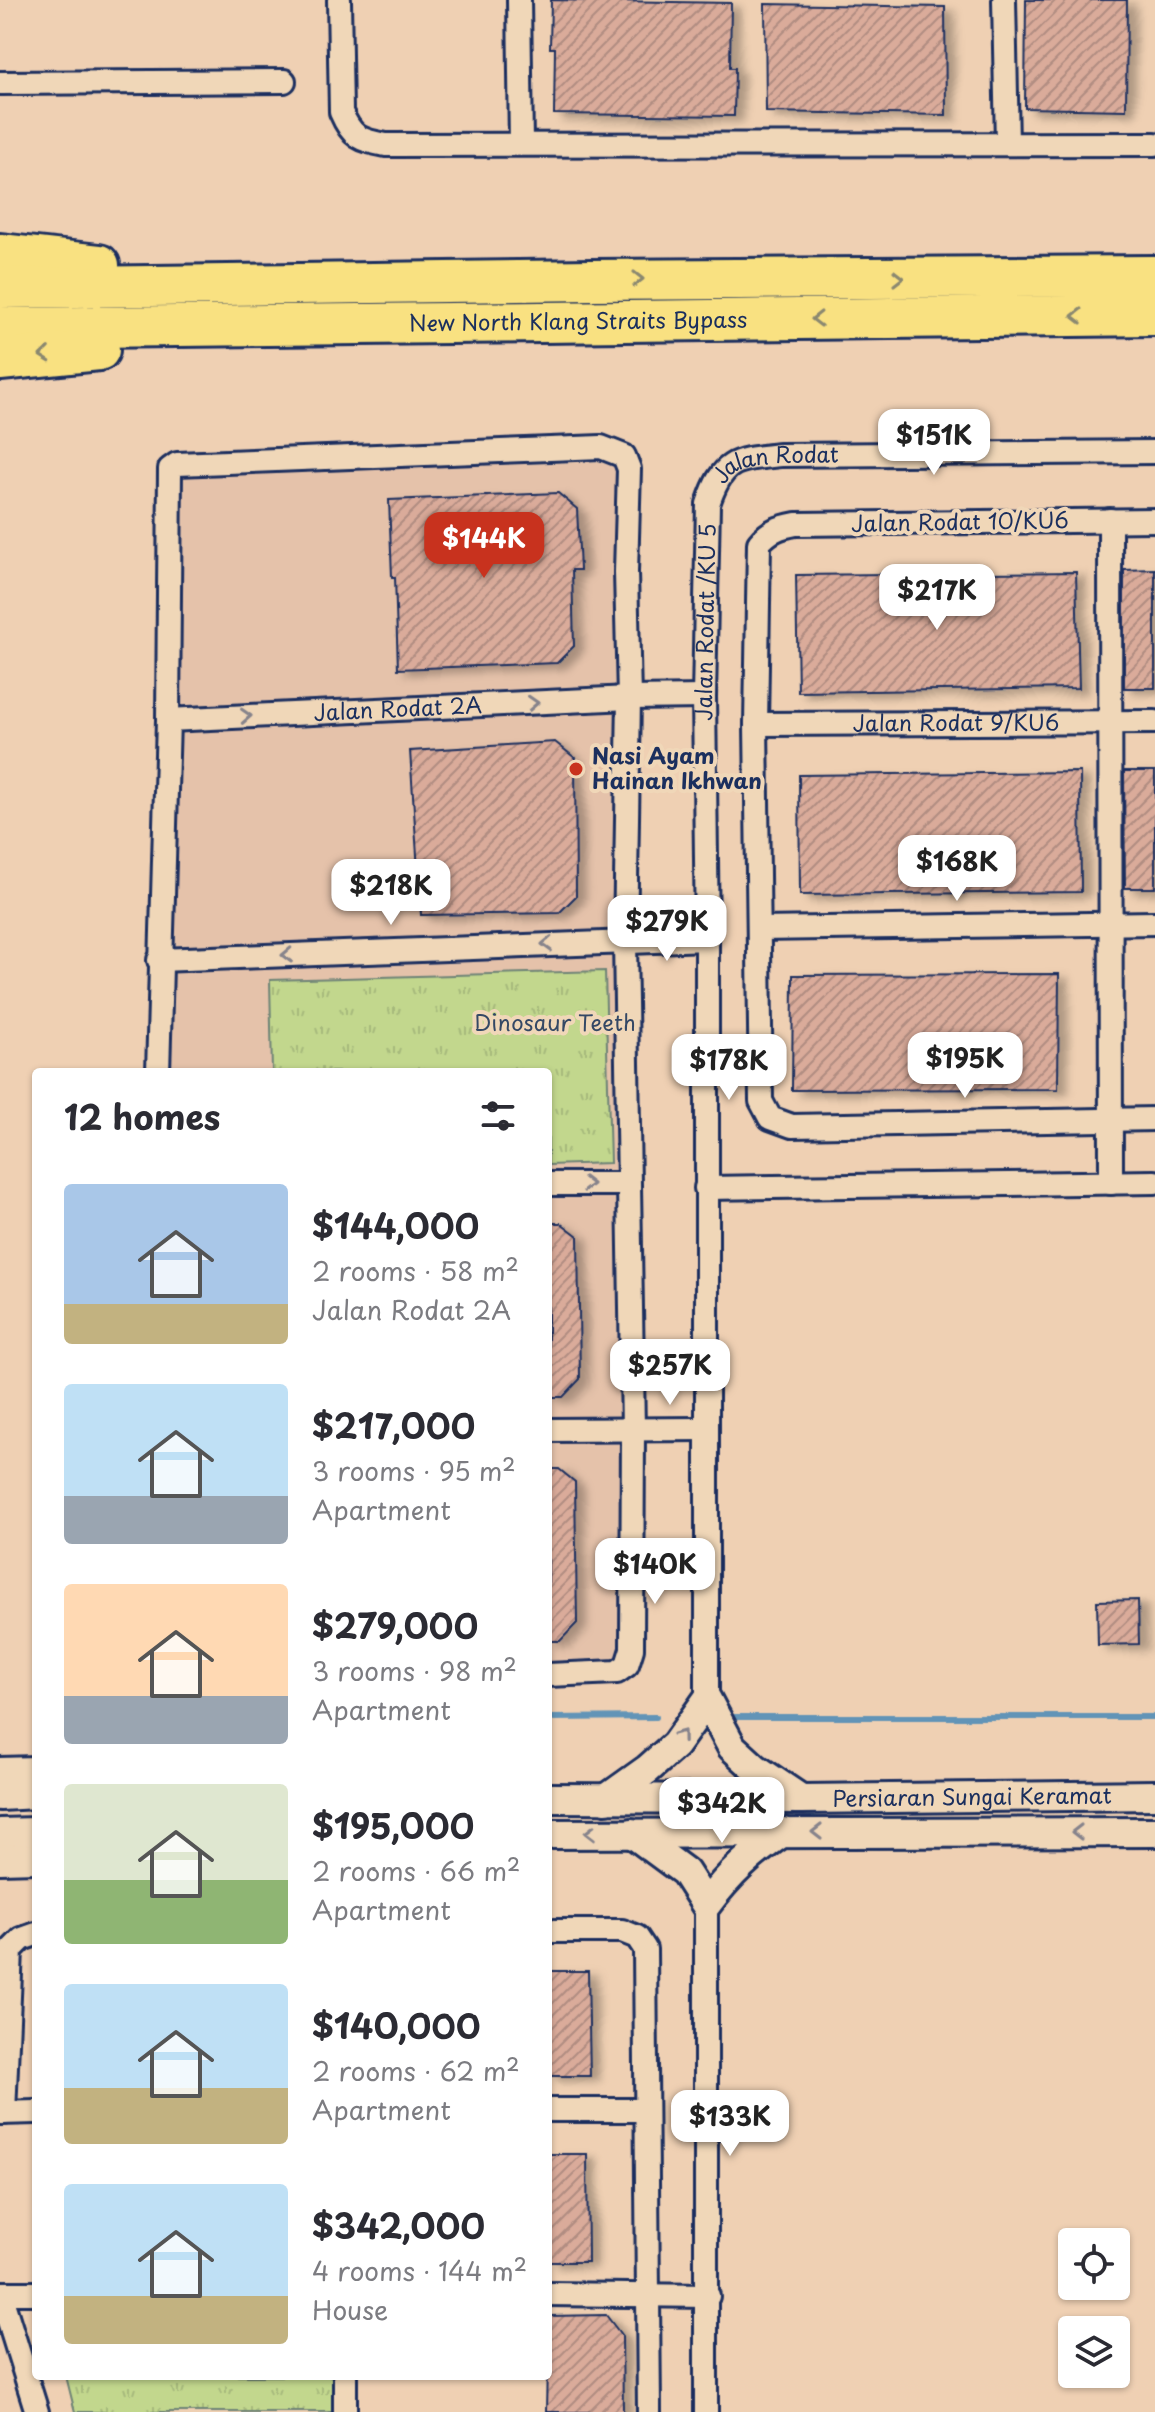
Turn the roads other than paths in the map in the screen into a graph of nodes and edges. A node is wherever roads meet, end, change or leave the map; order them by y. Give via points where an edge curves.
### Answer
1 (339, 0) edge
2 (519, 0) edge
3 (1004, 0) edge
4 (284, 81) dead end
5 (0, 83) edge
6 (521, 144) junction
7 (1007, 144) junction
8 (1155, 144) edge
9 (0, 254) edge
10 (1155, 276) edge
11 (592, 280) junction
12 (0, 288) edge
13 (1155, 315) edge
14 (346, 324) junction
15 (0, 328) edge
16 (0, 360) edge
17 (1155, 452) edge
18 (708, 504) joint
19 (1110, 520) junction
20 (1155, 520) edge
21 (704, 697) junction
22 (629, 698) junction
23 (168, 720) junction
24 (1109, 722) junction
25 (1155, 722) edge
26 (756, 724) junction
27 (1155, 923) edge
28 (1109, 925) junction
29 (759, 929) junction
30 (707, 939) junction
31 (625, 941) junction
32 (159, 960) junction
33 (158, 1068) edge
34 (1155, 1119) edge
35 (1110, 1120) junction
36 (1155, 1182) edge
37 (1111, 1183) junction
38 (552, 1184) edge
39 (628, 1184) junction
40 (706, 1188) junction
41 (706, 1429) junction
42 (552, 1430) edge
43 (633, 1430) junction
44 (552, 1675) edge
45 (707, 1700) junction
46 (32, 1771) edge
47 (0, 1772) edge
48 (32, 1794) edge
49 (1155, 1795) edge
50 (0, 1796) edge
51 (552, 1798) edge
52 (606, 1799) junction
53 (801, 1799) junction
54 (32, 1832) edge
55 (783, 1832) junction
56 (1155, 1832) edge
57 (0, 1833) edge
58 (631, 1833) junction
59 (552, 1834) edge
60 (32, 1858) edge
61 (0, 1859) edge
62 (706, 1905) junction
63 (552, 1931) edge
64 (32, 1935) edge
65 (552, 2110) edge
66 (646, 2110) junction
67 (32, 2112) edge
68 (2, 2113) edge
69 (0, 2293) edge
70 (32, 2293) edge
71 (552, 2294) edge
72 (648, 2294) junction
73 (708, 2296) junction
74 (345, 2380) edge
75 (37, 2412) edge
76 (345, 2412) edge
77 (649, 2412) edge
78 (706, 2412) edge

1 - 6 street via 341,112 361,140 386,145
2 - 6 street
3 - 7 street
4 - 5 street
6 - 7 street
7 - 8 street
9 - 11 highway via 111,266
11 -> 10 highway, New North Klang Straits Bypass
11 - 12 highway, New North Klang Straits Bypass
13 -> 14 highway, New North Klang Straits Bypass
14 - 15 highway, New North Klang Straits Bypass
14 -> 16 highway
17 - 18 street, Jalan Rodat via 742,459 717,477
18 - 21 street, Jalan Rodat /KU 5
19 - 20 street, Jalan Rodat 10/KU6
19 - 24 street
19 - 26 street, Jalan Rodat 10/KU6 via 796,524 767,533 759,543
21 - 22 street, Jalan Rodat 2A
21 - 30 street, Jalan Rodat /KU 5
23 -> 22 street, Jalan Rodat 2A
22 - 23 street via 629,462 618,453 601,447 177,464 168,480
22 - 31 street
23 - 32 street
24 - 25 street, Jalan Rodat 9/KU6
24 - 26 street, Jalan Rodat 9/KU6
24 - 28 street
26 - 29 street
27 - 28 street
28 - 29 street
28 - 35 street
29 - 35 street via 761,1101 770,1118 792,1126
30 - 31 street
30 - 40 street, Jalan Rodat /KU 5
31 -> 32 street
31 - 39 street
32 - 33 street
34 - 35 street
35 - 37 street
36 - 37 street
37 - 40 street
38 -> 39 street
39 - 43 street
40 - 41 street, Jalan Rodat /KU 5
41 - 43 street
41 - 45 street, Jalan Rodat /KU 5
42 - 43 street
43 - 44 street via 632,1649 627,1665 617,1672
52 -> 45 street via 675,1745
45 - 53 street via 732,1747
46 - 47 street
48 - 50 street
49 - 53 street, Persiaran Sungai Keramat
51 - 52 street, Persiaran Sungai Keramat
52 - 53 street, Persiaran Sungai Keramat
54 - 57 street
56 -> 55 street, Persiaran Sungai Keramat
55 - 58 street, Persiaran Sungai Keramat
55 - 62 street via 751,1854
58 -> 59 street, Persiaran Sungai Keramat
58 - 62 street via 685,1872
60 - 61 street
62 - 73 street
63 - 66 street via 622,1931 637,1937 645,1949
64 - 68 street via 11,1950
65 - 66 street
66 - 72 street
67 - 68 street
69 - 70 street
69 - 75 street
71 - 72 street
72 - 73 street
72 - 77 street
73 - 78 street
74 - 76 street

